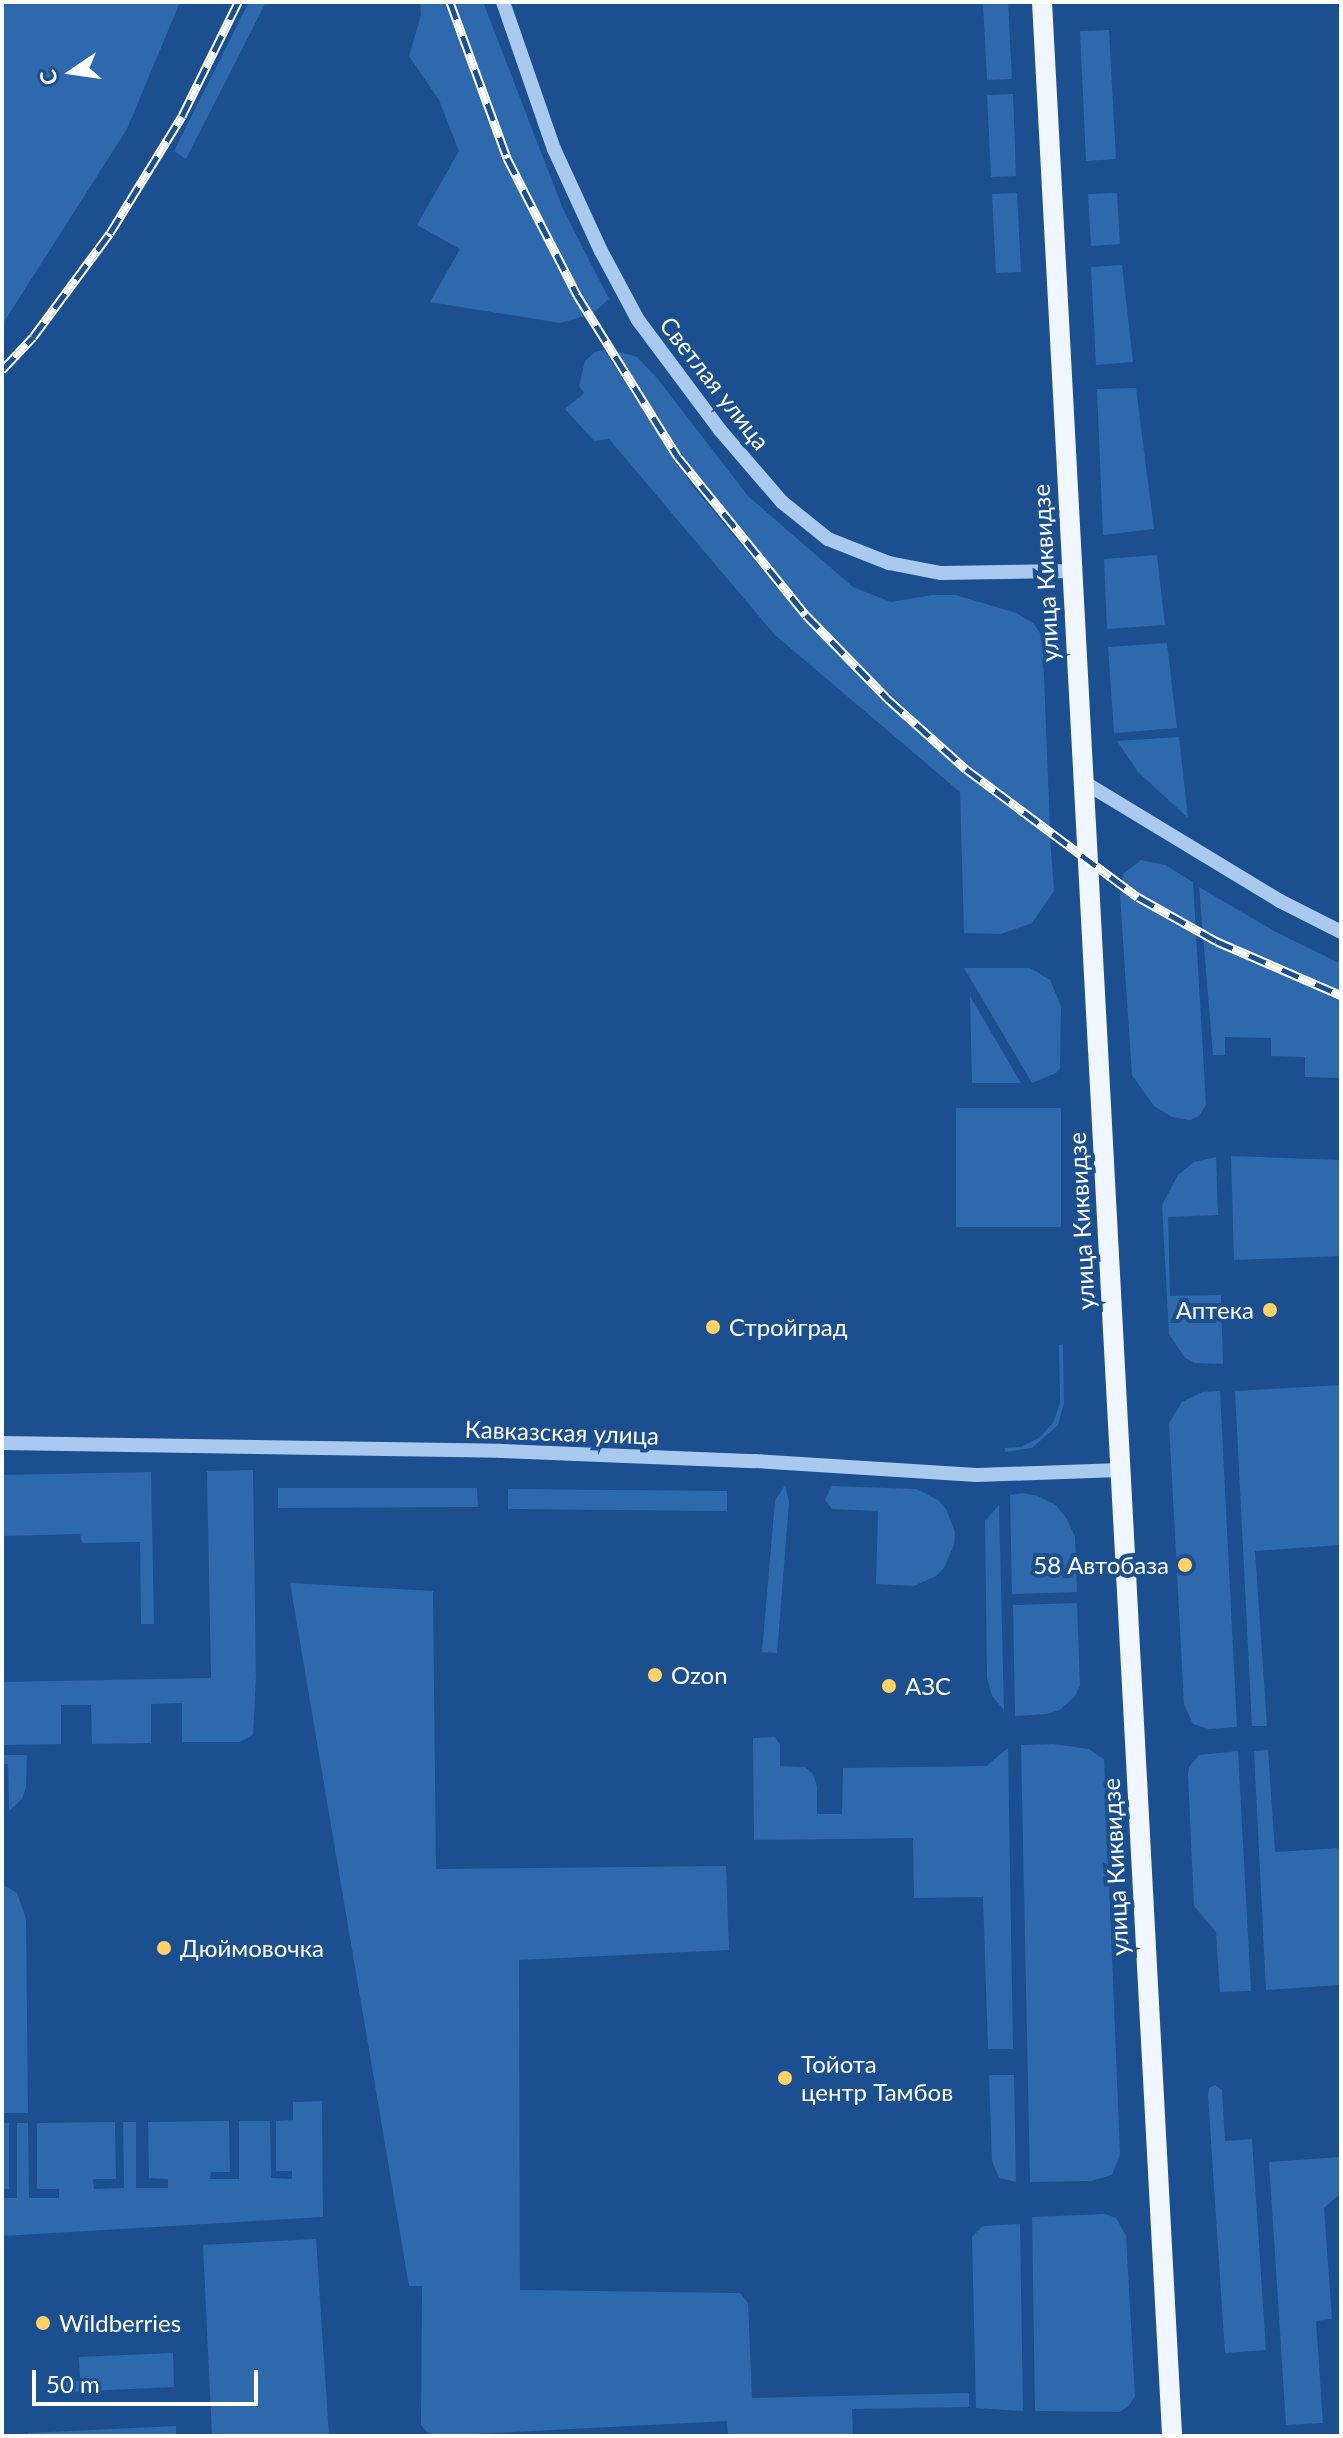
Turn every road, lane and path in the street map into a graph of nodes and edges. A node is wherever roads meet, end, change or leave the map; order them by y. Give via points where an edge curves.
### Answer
1 (503, 2) edge
2 (1042, 2) edge
3 (1071, 571) junction
4 (1082, 781) junction
5 (1341, 932) edge
6 (2, 1443) edge
7 (1120, 1470) junction
8 (1172, 2436) edge

1 - 3 street, Светлая улица via 554,149 638,320 782,502 828,539 889,563 941,573
2 - 3 main road, улица Киквидзе
3 - 4 main road, улица Киквидзе
4 - 5 street
4 - 7 main road, улица Киквидзе
6 - 7 street, Кавказская улица via 501,1451 977,1475
7 - 8 main road, улица Киквидзе

